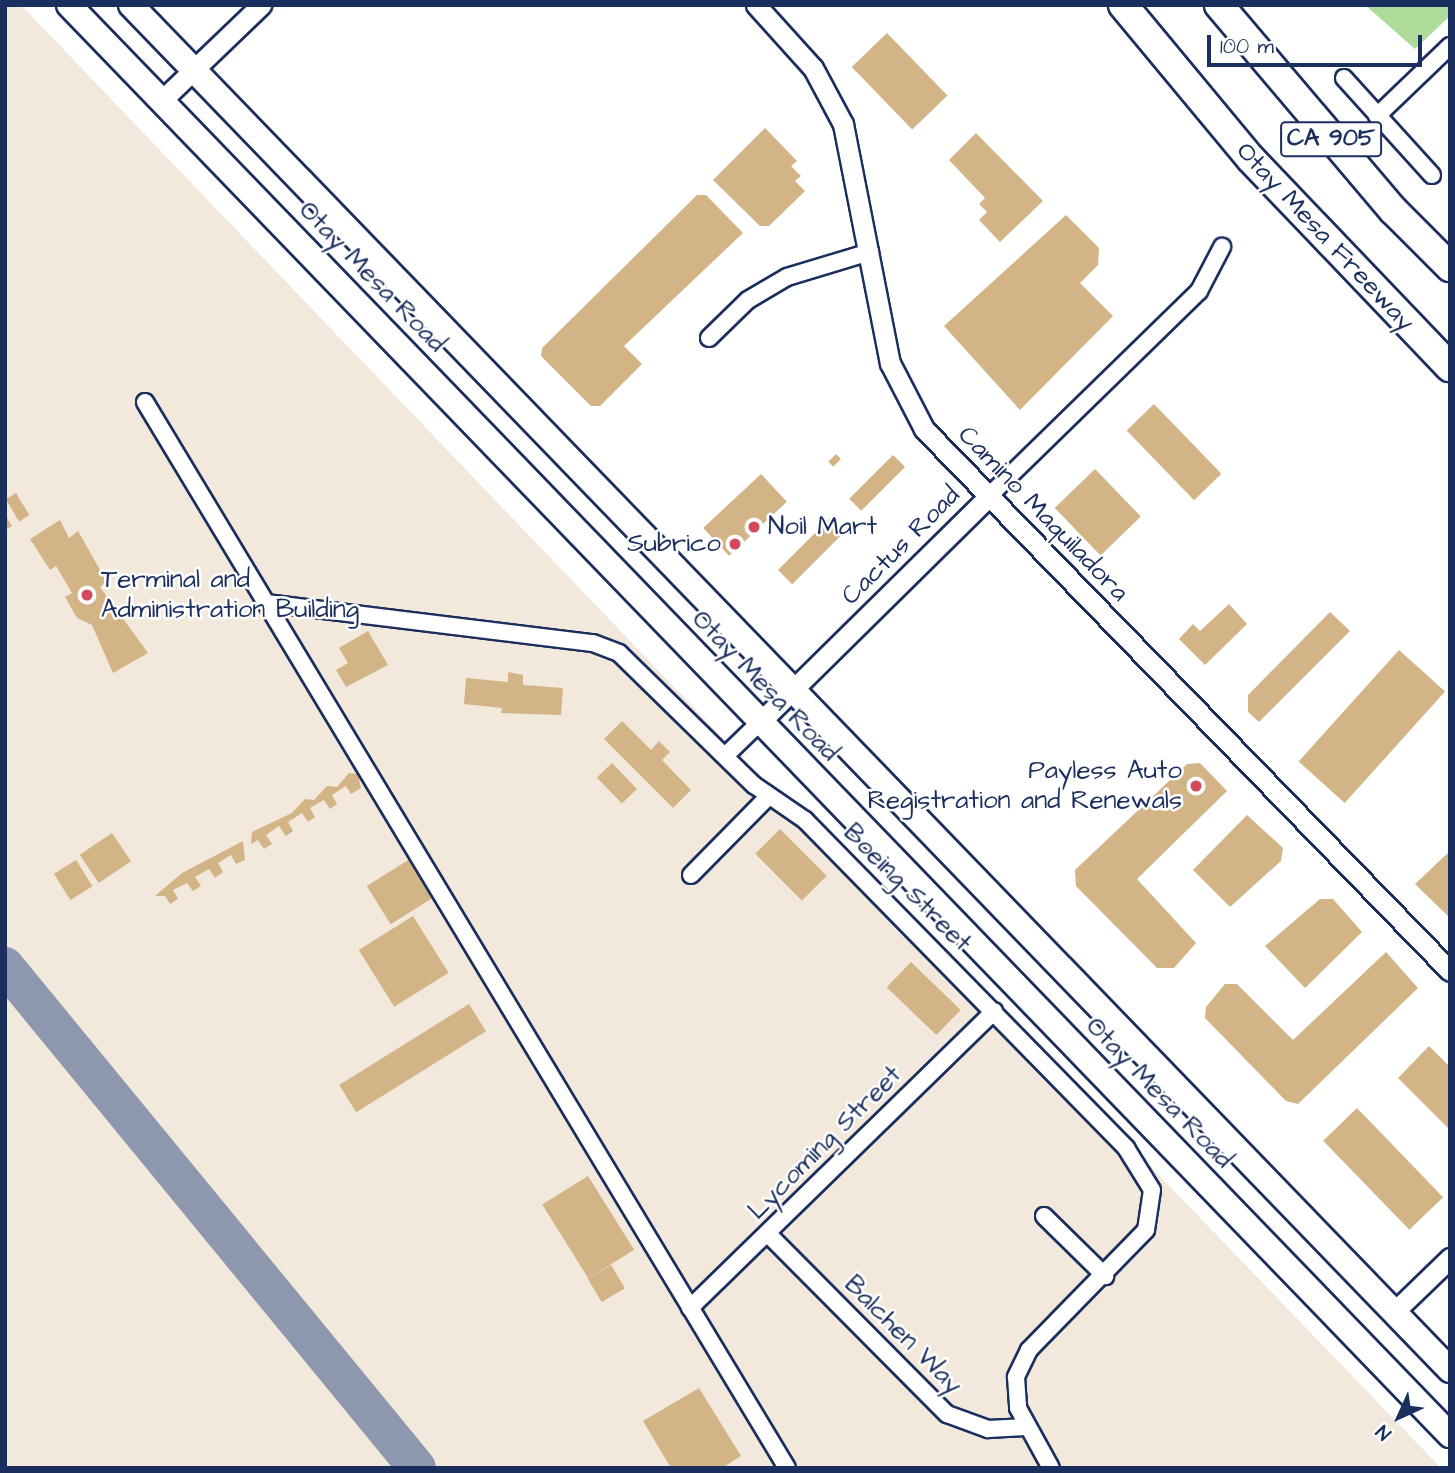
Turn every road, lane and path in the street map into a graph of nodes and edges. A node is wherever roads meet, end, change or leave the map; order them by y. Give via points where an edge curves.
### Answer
1 (69, 5) edge
2 (131, 5) edge
3 (261, 5) edge
4 (756, 5) edge
5 (1124, 5) edge
6 (1219, 5) edge
7 (1450, 46) edge
8 (193, 70) junction
9 (1344, 78) dead end
10 (161, 101) junction
11 (1377, 116) junction
12 (1432, 175) dead end
13 (1222, 247) dead end
14 (870, 252) junction
15 (1450, 267) edge
16 (709, 338) dead end
17 (1450, 368) edge
18 (145, 402) dead end
19 (989, 496) junction
20 (266, 603) junction
21 (792, 691) junction
22 (759, 723) junction
23 (725, 756) junction
24 (768, 797) junction
25 (691, 875) dead end
26 (1450, 971) edge
27 (993, 1011) junction
28 (1044, 1216) dead end
29 (768, 1234) junction
30 (1450, 1258) edge
31 (1105, 1276) junction
32 (690, 1308) junction
33 (1394, 1312) junction
34 (1450, 1370) edge
35 (1026, 1427) junction
36 (1450, 1435) edge
37 (787, 1468) edge
38 (1051, 1468) edge

1 - 10 main road, Otay Mesa Road
2 - 8 main road, Otay Mesa Road
3 - 8 street
4 - 14 street, Camino Maquiladora via 813,68 843,124
5 - 17 highway, Otay Mesa Freeway / CA 905 via 1251,159
6 - 15 highway, CA 905 via 1393,210
7 - 11 street
8 - 10 street
8 - 21 main road, Otay Mesa Road
9 - 11 street
10 - 22 main road, Otay Mesa Road
11 - 12 street
13 - 19 street, Cactus Road via 1199,291
14 - 16 street via 777,282
14 - 19 street, Camino Maquiladora via 901,391 924,429
18 - 20 street
19 - 21 street, Cactus Road
19 - 26 street, Camino Maquiladora
20 - 23 street, Boeing Street via 607,647 647,674
20 - 32 street
21 - 22 street, Cactus Road
21 - 33 main road, Otay Mesa Road
22 - 23 street, Cactus Road
22 - 36 main road, Otay Mesa Road
23 - 24 street, Boeing Street
24 - 25 street
24 - 27 street, Boeing Street via 805,820
27 - 29 street, Lycoming Street
27 - 31 street, Boeing Street via 1148,1178 1153,1204 1146,1230
28 - 31 street
29 - 32 street, Lycoming Street
29 - 35 street, Balchen Way via 947,1414 988,1429
30 - 33 street
31 - 35 street, Boeing Street via 1020,1363 1015,1391
32 - 37 street
33 - 34 main road, Otay Mesa Road
35 - 38 street, Boeing Street

